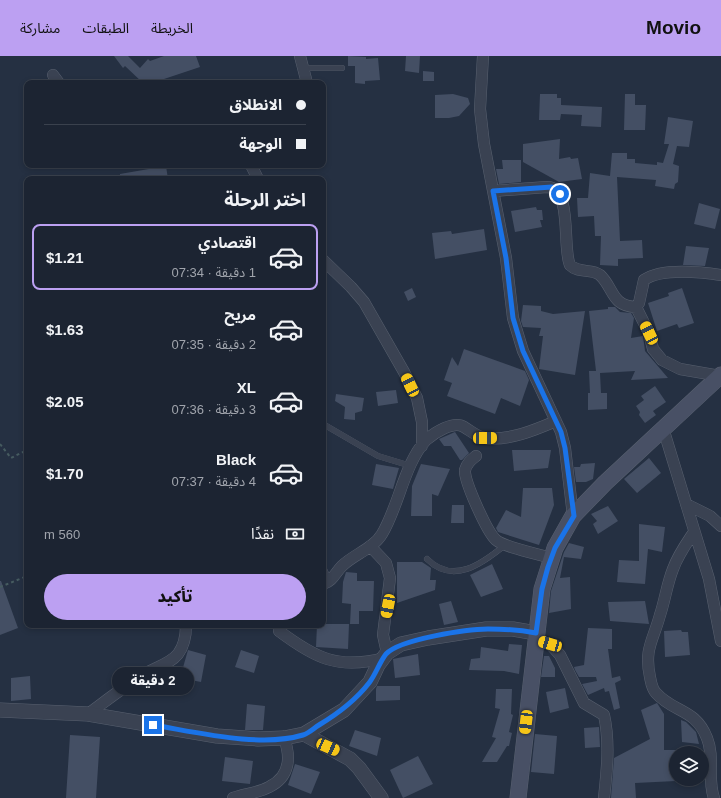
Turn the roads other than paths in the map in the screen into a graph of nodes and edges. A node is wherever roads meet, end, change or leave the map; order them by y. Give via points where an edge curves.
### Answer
1 (300, 56) edge
2 (483, 56) edge
3 (303, 68) junction
4 (342, 68) dead end
5 (306, 80) edge
6 (493, 191) junction
7 (326, 263) edge
8 (721, 275) edge
9 (636, 307) junction
10 (721, 375) edge
11 (556, 421) junction
12 (326, 426) edge
13 (663, 428) junction
14 (422, 446) junction
15 (476, 456) dead end
16 (411, 466) junction
17 (686, 504) junction
18 (574, 516) junction
19 (721, 526) edge
20 (694, 532) junction
21 (505, 545) junction
22 (370, 546) junction
23 (551, 558) junction
24 (427, 559) dead end
25 (326, 583) edge
26 (186, 628) edge
27 (279, 631) dead end
28 (536, 636) junction
29 (721, 641) edge
30 (386, 655) junction
31 (0, 710) edge
32 (88, 714) junction
33 (304, 734) junction
34 (284, 738) junction
35 (233, 798) edge
36 (381, 798) edge
37 (518, 798) edge
38 (604, 798) edge
39 (714, 798) edge

1 - 3 street
2 - 6 street via 480,109
3 - 4 lane
3 - 5 street
6 - 9 street via 547,187 558,191 562,201 570,265 577,270 597,274 618,300
6 - 11 street via 506,258 513,318 518,336
7 - 14 street via 364,302 404,372 417,398 422,422
8 - 9 street via 652,275 644,280
9 - 10 street via 649,333 653,348 662,360 680,370
10 - 13 main road
11 - 14 street via 503,438 485,438 460,425 454,425 437,433
11 - 18 street via 565,448
12 - 16 lane via 378,456
13 - 17 street
13 - 18 main road
14 - 16 street
15 - 21 street via 469,460 465,470 466,479 495,539
16 - 22 street via 382,534
17 - 19 street via 710,516
17 - 20 street
18 - 23 main road via 567,524
20 - 29 street via 709,579
20 - 39 street via 673,569 647,651 647,662 655,692 667,703 694,717 707,738 712,760 711,783
21 - 23 street
21 - 24 lane via 479,565 463,570 449,572 435,567
22 - 25 street via 342,566
22 - 30 street via 386,563 390,578 383,635
23 - 28 main road via 542,589
26 - 32 street via 184,644 166,664 141,677
27 - 30 street via 302,648 329,660 351,663
28 - 30 street via 513,629 486,628 401,644
28 - 37 main road
28 - 38 street via 550,644 560,655 584,703 604,715 608,731
30 - 33 street via 370,682 344,710
31 - 32 street
32 - 34 street via 217,736
33 - 34 street
33 - 36 street via 350,759
34 - 35 street via 289,752 288,765 281,778 270,787

